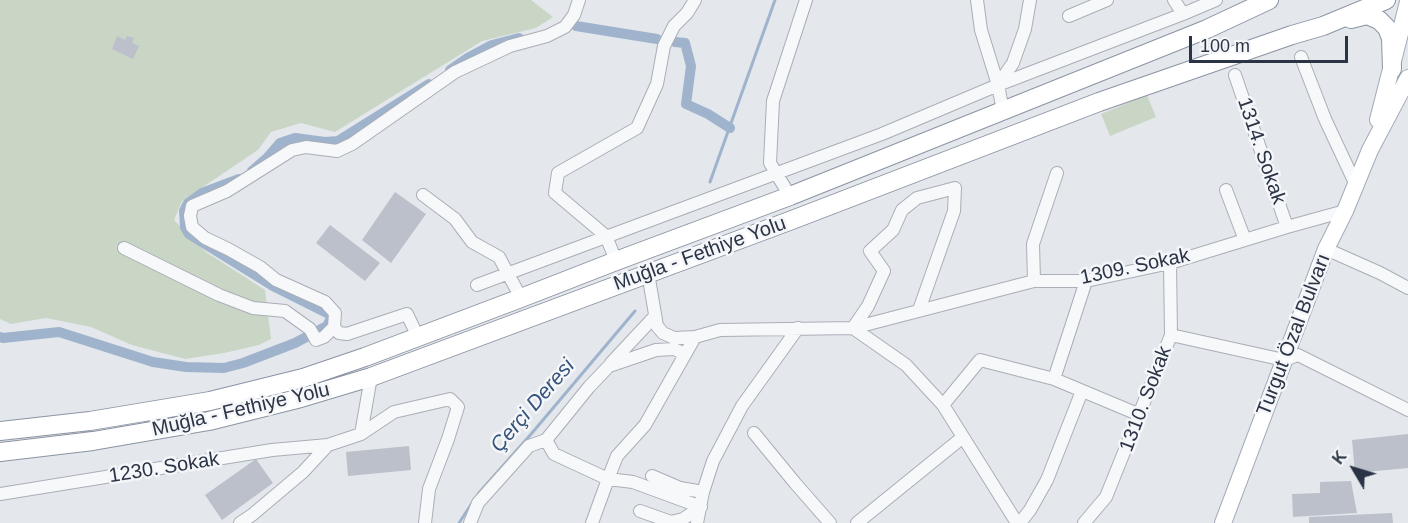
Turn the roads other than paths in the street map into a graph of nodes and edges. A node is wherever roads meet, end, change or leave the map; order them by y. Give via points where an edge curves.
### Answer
1 (579, 0) edge
2 (695, 0) edge
3 (806, 0) edge
4 (977, 0) edge
5 (1030, 0) edge
6 (1107, 0) edge
7 (1174, 0) edge
8 (1216, 0) edge
9 (1269, 0) edge
10 (1386, 0) edge
11 (1408, 2) edge
12 (1183, 14) junction
13 (1068, 16) dead end
14 (1323, 26) junction
15 (1301, 57) dead end
16 (1392, 69) junction
17 (1235, 75) dead end
18 (1408, 78) edge
19 (998, 85) junction
20 (1003, 111) junction
21 (1370, 150) junction
22 (1058, 173) dead end
23 (776, 174) junction
24 (1355, 183) junction
25 (1226, 190) dead end
26 (423, 195) dead end
27 (790, 196) junction
28 (1345, 211) junction
29 (1287, 227) junction
30 (606, 236) junction
31 (1245, 240) junction
32 (124, 248) dead end
33 (1326, 249) junction
34 (616, 261) junction
35 (1170, 263) junction
36 (507, 273) junction
37 (648, 273) junction
38 (1034, 281) junction
39 (1086, 281) junction
40 (477, 285) dead end
41 (1408, 288) edge
42 (521, 298) junction
43 (919, 310) junction
44 (655, 316) junction
45 (334, 327) junction
46 (798, 328) junction
47 (853, 328) junction
48 (1171, 335) junction
49 (418, 337) junction
50 (695, 337) junction
51 (685, 354) junction
52 (1284, 360) junction
53 (609, 366) junction
54 (371, 377) junction
55 (1054, 379) junction
56 (1082, 391) junction
57 (943, 405) junction
58 (1408, 410) edge
59 (1140, 415) junction
60 (0, 431) edge
61 (754, 433) dead end
62 (361, 434) junction
63 (963, 437) junction
64 (546, 440) junction
65 (328, 445) junction
66 (0, 452) edge
67 (652, 476) dead end
68 (608, 479) junction
69 (703, 492) junction
70 (0, 494) edge
71 (700, 507) junction
72 (640, 511) dead end
73 (240, 523) edge
74 (425, 523) edge
75 (470, 523) edge
76 (592, 523) edge
77 (697, 523) edge
78 (830, 523) edge
79 (856, 523) edge
80 (1019, 523) edge
81 (1084, 523) edge
82 (1223, 523) edge

1 - 45 street via 565,27 510,46 455,72 337,151 306,147 292,150 227,191 192,206 192,227 276,280 325,302 335,313
2 - 30 street via 664,46 657,84 637,128 558,172 555,193
3 - 23 street via 773,101 770,163
4 - 19 street via 981,30
5 - 19 street via 1013,63
6 - 13 street
7 - 12 street
8 - 12 street
9 - 20 highway, Muğla - Fethiye Yolu
10 - 14 highway, Muğla - Fethiye Yolu
11 - 16 main road, Turgut Özal Bulvarı
12 - 19 street
14 - 16 highway via 1367,15 1379,20 1391,38
14 - 37 highway, Muğla - Fethiye Yolu via 1099,102
15 - 24 street
16 - 21 main road, Turgut Özal Bulvarı
17 - 29 street, 1314. Sokak
18 - 21 main road, Turgut Özal Bulvarı
19 - 20 street
19 - 23 street
20 - 27 highway, Muğla - Fethiye Yolu
21 - 24 main road, Turgut Özal Bulvarı
22 - 38 street via 1033,244
23 - 27 street
23 - 30 street
24 - 28 main road, Turgut Özal Bulvarı
25 - 31 street
26 - 36 street via 455,219 472,242 499,257
27 - 34 highway, Muğla - Fethiye Yolu
28 - 29 street, 1309. Sokak
28 - 33 main road, Turgut Özal Bulvarı
29 - 31 street, 1309. Sokak
30 - 34 street
30 - 36 street
31 - 35 street, 1309. Sokak
32 - 45 street via 219,295 253,308 285,311 313,334 324,337
33 - 41 street
33 - 52 main road, Turgut Özal Bulvarı
34 - 42 highway, Muğla - Fethiye Yolu
35 - 39 street, 1309. Sokak
35 - 48 street, 1310. Sokak
36 - 40 street
36 - 42 street
37 - 44 street
37 - 54 highway, Muğla - Fethiye Yolu
38 - 39 street, 1309. Sokak
38 - 43 street, 1309. Sokak
39 - 55 street
42 - 49 highway, Muğla - Fethiye Yolu
43 - 47 street, 1309. Sokak
43 - 47 street via 954,211 955,188 916,198 902,210 893,230 870,251 884,271
44 - 50 street, 1309. Sokak via 663,333 674,338
44 - 53 street
45 - 49 street via 347,334 407,314
46 - 47 street, 1309. Sokak
46 - 50 street, 1309. Sokak via 720,330
46 - 69 street via 742,406 713,461
47 - 57 street via 906,365
48 - 52 street
48 - 59 street, 1310. Sokak
49 - 60 highway, Muğla - Fethiye Yolu via 303,378 210,401
50 - 51 street
51 - 53 street via 674,349 656,350
51 - 68 street via 645,425 617,456
52 - 58 street via 1298,355
52 - 82 main road, Turgut Özal Bulvarı
53 - 64 street
54 - 62 street
54 - 66 highway, Muğla - Fethiye Yolu via 209,421
55 - 56 street
55 - 57 street via 980,360
56 - 59 street
56 - 80 street via 1047,480
57 - 63 street
59 - 81 street, 1310. Sokak via 1107,497
61 - 78 street
62 - 65 street, 1230. Sokak
62 - 74 street, 1230. Sokak via 394,412 450,399 458,407 429,489
63 - 79 street
63 - 80 street
64 - 68 street via 554,454
64 - 75 street via 530,446 478,503
65 - 70 street, 1230. Sokak via 272,450
65 - 73 street via 303,472
67 - 69 street via 680,488
68 - 71 street via 633,482
68 - 76 street
69 - 71 street
71 - 72 street via 683,519 670,522
71 - 77 street

